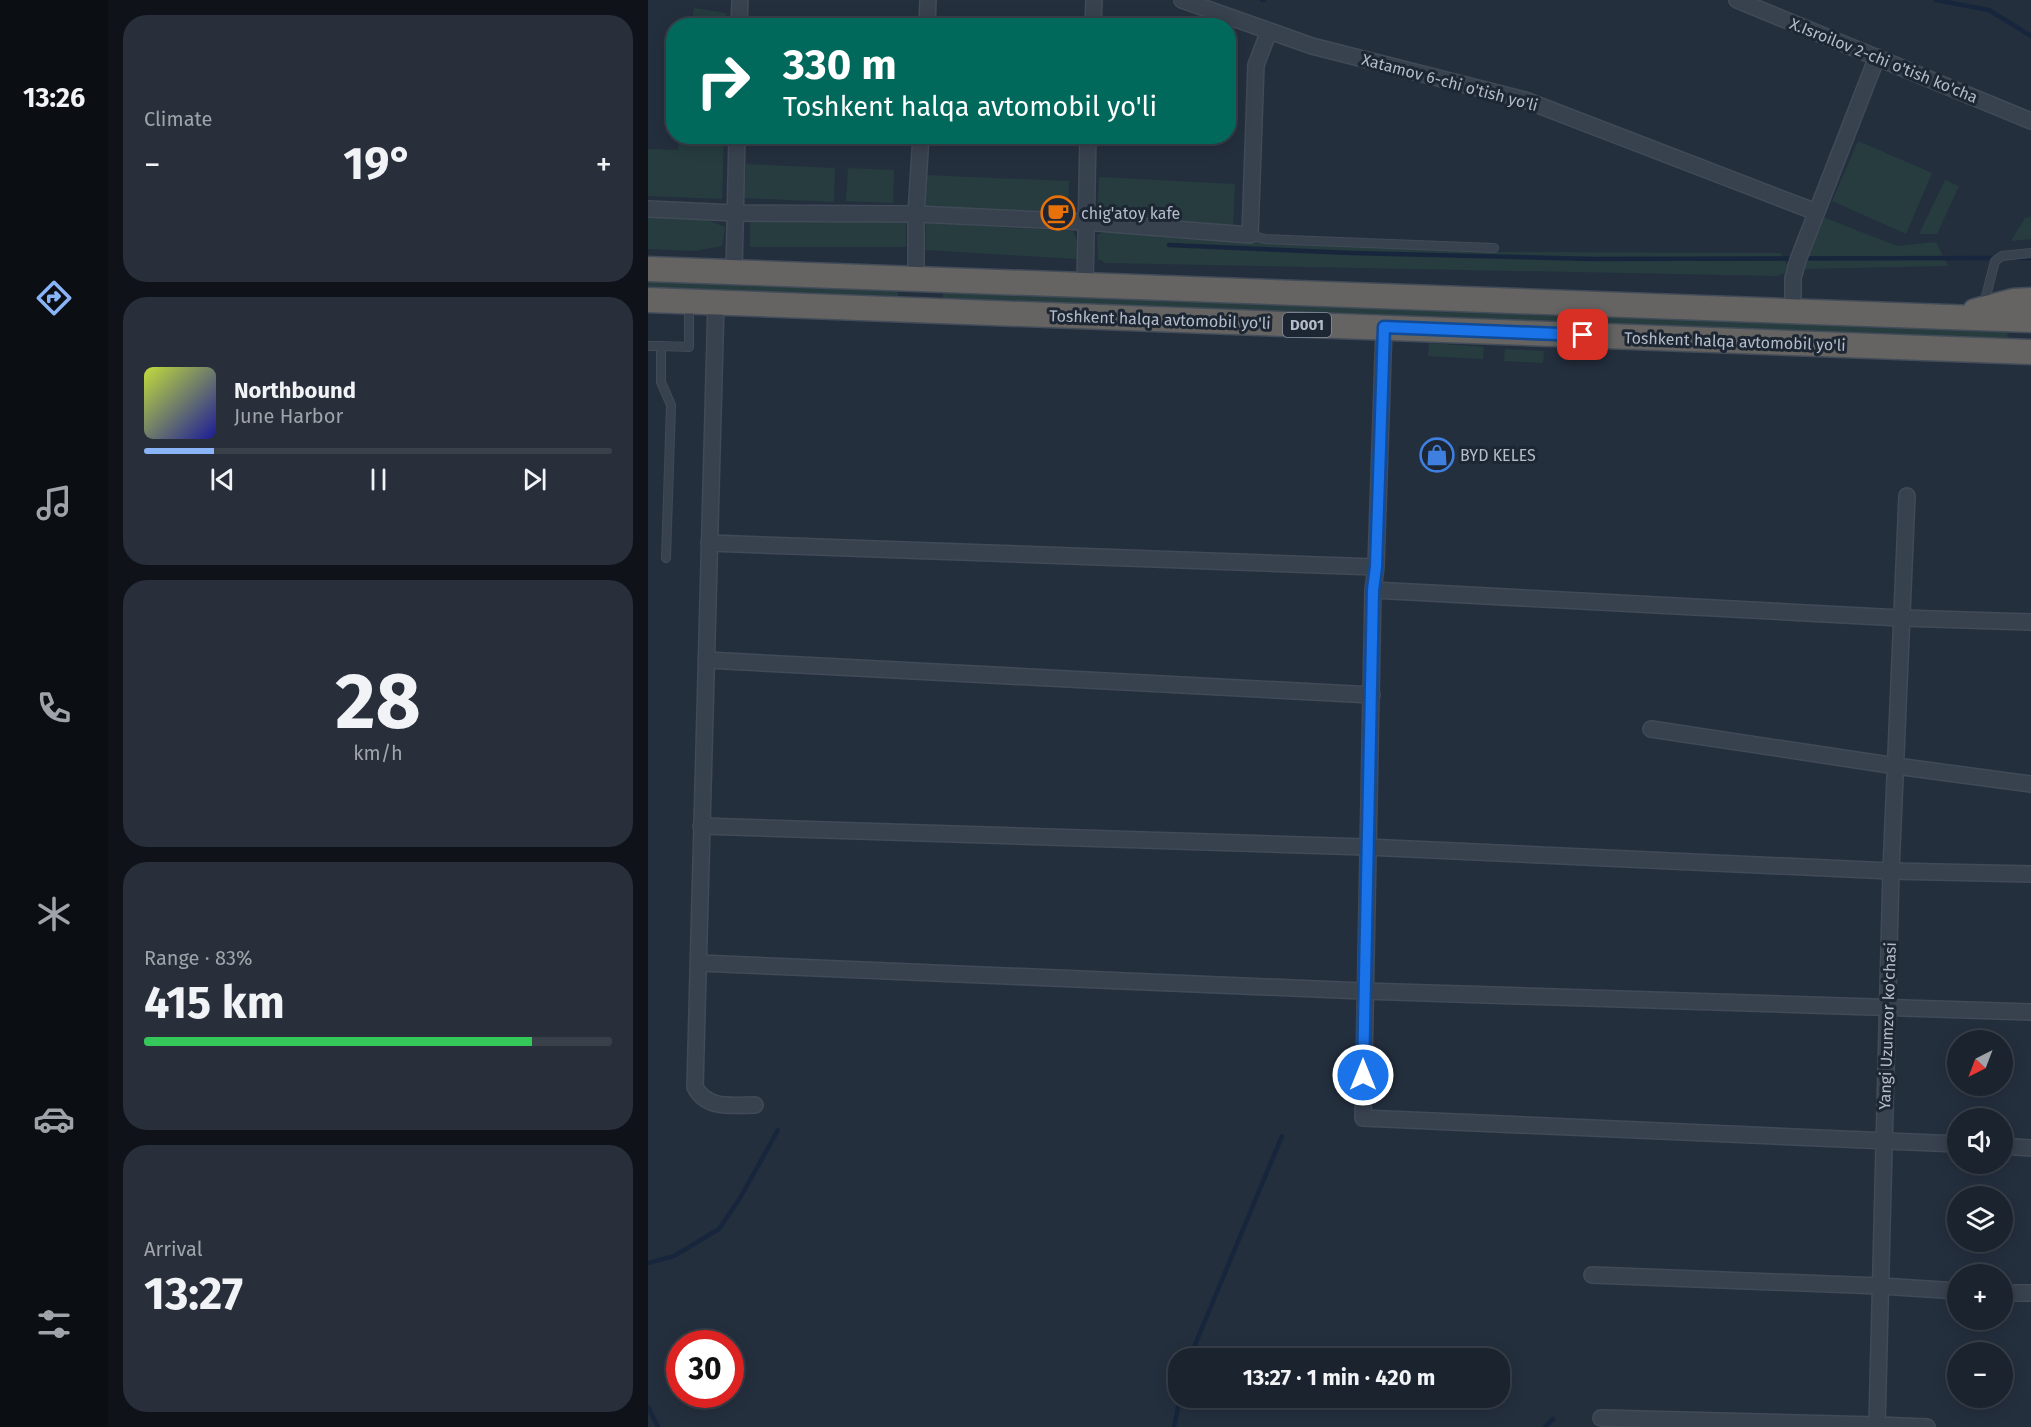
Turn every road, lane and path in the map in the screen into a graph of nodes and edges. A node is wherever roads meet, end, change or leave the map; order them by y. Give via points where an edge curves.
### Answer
1 (740, 0) edge
2 (928, 0) edge
3 (1094, 0) edge
4 (1182, 0) edge
5 (1737, 0) edge
6 (739, 18) edge
7 (927, 18) edge
8 (1093, 18) edge
9 (1233, 18) edge
10 (1236, 19) edge
11 (1269, 31) junction
12 (1877, 57) junction
13 (2031, 121) edge
14 (737, 144) edge
15 (920, 144) edge
16 (1088, 144) edge
17 (648, 209) edge
18 (1816, 212) junction
19 (735, 213) junction
20 (916, 214) junction
21 (1085, 222) junction
22 (1250, 235) junction
23 (1494, 248) dead end
24 (2031, 253) edge
25 (648, 269) edge
26 (734, 272) junction
27 (916, 279) junction
28 (1085, 285) junction
29 (648, 300) edge
30 (2031, 300) edge
31 (689, 301) junction
32 (716, 302) junction
33 (1983, 309) junction
34 (916, 310) junction
35 (1792, 311) junction
36 (1950, 317) junction
37 (2031, 320) edge
38 (1384, 327) junction
39 (648, 346) edge
40 (661, 346) junction
41 (1966, 350) junction
42 (2031, 352) edge
43 (2031, 364) edge
44 (1907, 496) dead end
45 (709, 543) junction
46 (666, 558) dead end
47 (1376, 567) junction
48 (1373, 590) junction
49 (1901, 618) junction
50 (2031, 622) edge
51 (707, 660) junction
52 (1372, 695) junction
53 (1651, 729) dead end
54 (1896, 766) junction
55 (2031, 784) edge
56 (701, 826) junction
57 (1366, 848) junction
58 (1891, 871) junction
59 (2031, 874) edge
60 (699, 963) junction
61 (1364, 991) junction
62 (1888, 1008) junction
63 (2031, 1012) edge
64 (755, 1105) dead end
65 (1883, 1140) junction
66 (1947, 1143) edge
67 (2013, 1147) edge
68 (2031, 1148) edge
69 (1593, 1275) dead end
70 (1881, 1286) junction
71 (1947, 1290) edge
72 (2013, 1293) edge
73 (2031, 1293) edge
74 (1601, 1418) dead end
75 (1876, 1425) junction
76 (1927, 1427) edge

1 - 6 street
2 - 7 street
3 - 8 street
4 - 9 street, Xatamov 6-chi o'tish yo'li
5 - 12 street, X.Isroilov 2-chi o'tish ko'cha
10 - 11 street, Xatamov 6-chi o'tish yo'li
11 - 18 street, Xatamov 6-chi o'tish yo'li via 1312,46 1525,100
11 - 22 street via 1256,65
12 - 13 street, X.Isroilov 2-chi o'tish ko'cha
12 - 18 street
14 - 19 street
15 - 20 street
16 - 21 street
17 - 19 street
18 - 35 street via 1793,278
19 - 20 street
19 - 26 street
20 - 21 street
20 - 27 street
21 - 22 street
21 - 28 street
22 - 23 lane via 1265,239
24 - 33 lane via 2002,256 1995,261
25 - 26 highway, Toshkent halqa avtomobil yo'li / D001
26 - 27 highway, Toshkent halqa avtomobil yo'li / D001
27 - 28 highway, Toshkent halqa avtomobil yo'li / D001
27 - 34 highway
28 - 35 highway, Toshkent halqa avtomobil yo'li / D001
29 - 31 highway, Toshkent halqa avtomobil yo'li / D001
30 - 33 highway
31 - 32 highway, Toshkent halqa avtomobil yo'li / D001
31 - 40 lane via 689,347
32 - 34 highway, Toshkent halqa avtomobil yo'li / D001
32 - 45 street
33 - 36 highway
34 - 38 highway, Toshkent halqa avtomobil yo'li / D001
35 - 36 highway, Toshkent halqa avtomobil yo'li / D001
36 - 37 highway, Toshkent halqa avtomobil yo'li / D001
38 - 41 highway, Toshkent halqa avtomobil yo'li / D001
38 - 47 street
39 - 40 lane
40 - 46 lane via 661,382 671,405
41 - 42 highway, Toshkent halqa avtomobil yo'li / D001
41 - 43 highway
44 - 49 street, Yangi Uzumzor ko'chasi
45 - 47 street
45 - 51 street
47 - 48 street
48 - 49 street
48 - 52 street
49 - 50 street
49 - 54 street, Yangi Uzumzor ko'chasi
51 - 52 street
51 - 56 street
52 - 57 street
53 - 54 street
54 - 55 street
54 - 58 street, Yangi Uzumzor ko'chasi
56 - 57 street
56 - 60 street
57 - 58 street
57 - 61 street
58 - 59 street
58 - 62 street, Yangi Uzumzor ko'chasi
60 - 61 street
60 - 64 street via 695,1087 714,1104
61 - 62 street
61 - 65 street via 1362,1118
62 - 63 street
62 - 65 street, Yangi Uzumzor ko'chasi
65 - 66 street
65 - 70 street, Yangi Uzumzor ko'chasi
67 - 68 street
69 - 70 street
70 - 71 street
70 - 75 street, Yangi Uzumzor ko'chasi
72 - 73 street
74 - 75 street
75 - 76 street

